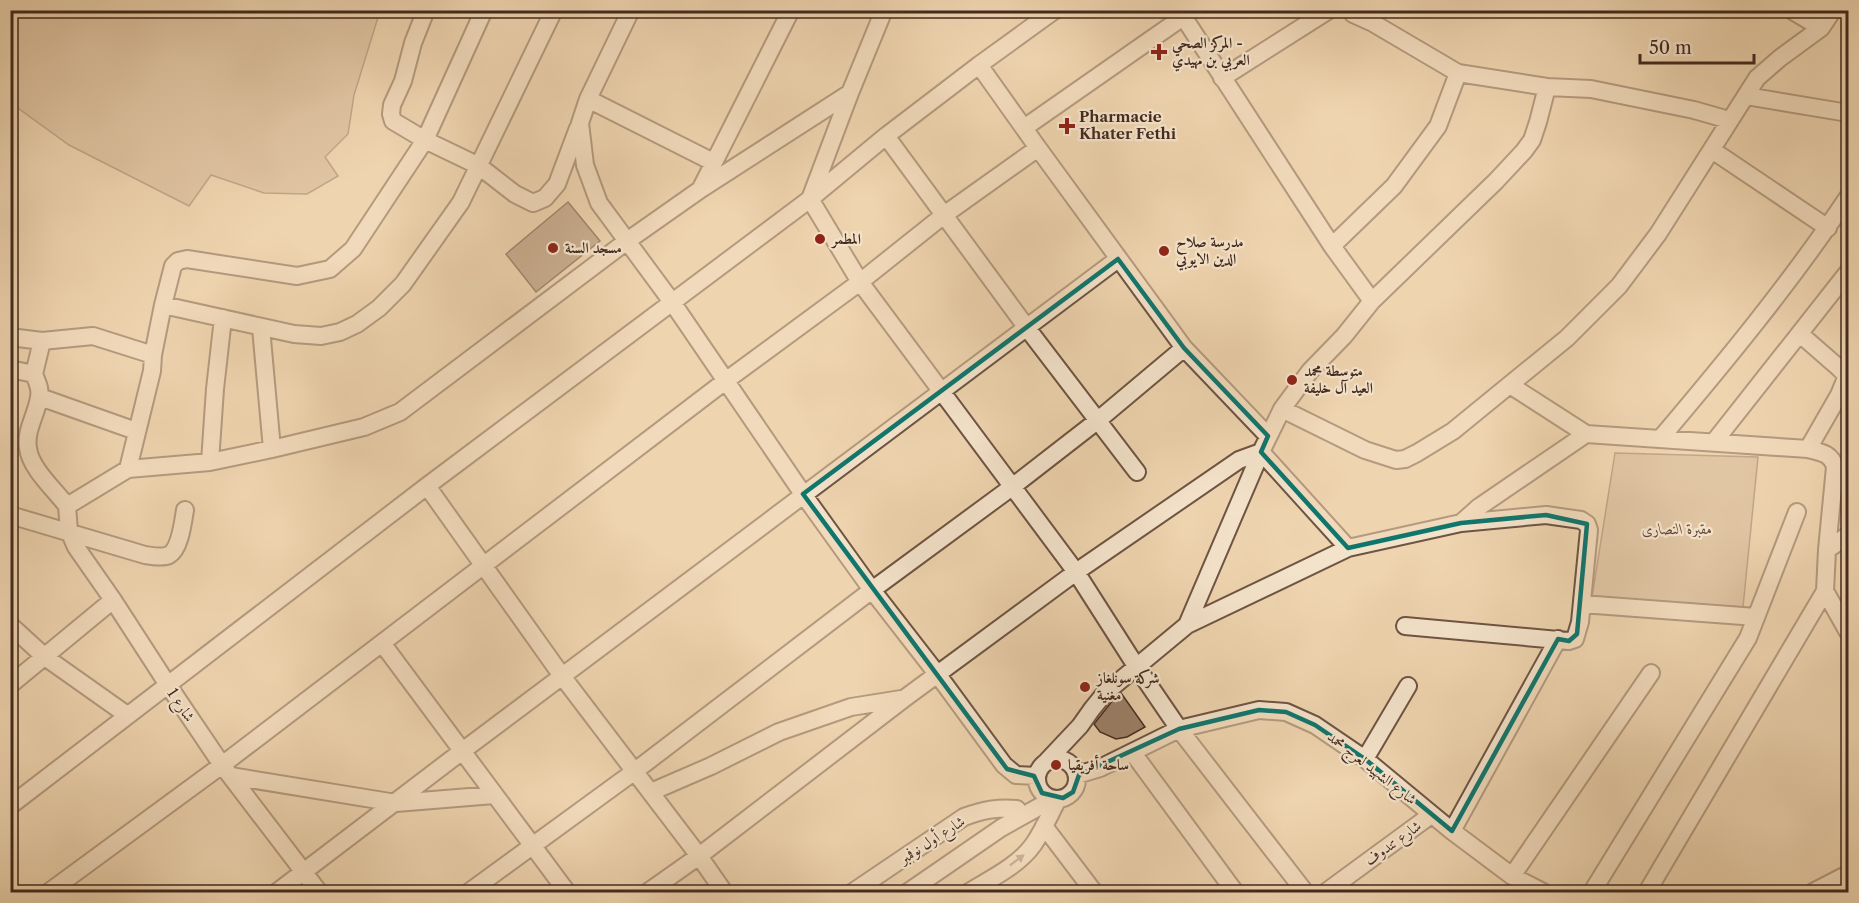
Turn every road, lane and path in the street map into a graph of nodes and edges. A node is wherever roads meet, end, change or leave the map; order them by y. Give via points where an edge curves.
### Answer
1 (426, 10) edge
2 (483, 10) edge
3 (554, 10) edge
4 (631, 10) edge
5 (791, 10) edge
6 (884, 10) edge
7 (1055, 10) edge
8 (1329, 10) edge
9 (1791, 10) edge
10 (1833, 10) edge
11 (1354, 12) edge
12 (1180, 14) edge
13 (1821, 28) junction
14 (979, 65) junction
15 (1458, 73) junction
16 (1222, 78) junction
17 (1547, 87) junction
18 (850, 93) junction
19 (1746, 96) junction
20 (588, 99) junction
21 (1848, 113) edge
22 (1729, 120) junction
23 (580, 123) junction
24 (1024, 128) junction
25 (886, 136) junction
26 (425, 140) junction
27 (1038, 148) junction
28 (1712, 150) junction
29 (713, 162) junction
30 (479, 166) junction
31 (701, 189) junction
32 (1848, 197) edge
33 (810, 199) junction
34 (944, 215) junction
35 (1828, 228) junction
36 (627, 241) junction
37 (1332, 246) junction
38 (1118, 258) junction
39 (1848, 272) edge
40 (860, 282) junction
41 (1372, 301) junction
42 (672, 302) junction
43 (163, 305) junction
44 (223, 318) junction
45 (261, 328) junction
46 (1027, 328) junction
47 (1800, 334) junction
48 (10, 337) edge
49 (42, 341) junction
50 (1184, 348) junction
51 (153, 355) junction
52 (10, 369) edge
53 (34, 374) junction
54 (724, 382) junction
55 (1510, 385) junction
56 (942, 392) junction
57 (40, 397) junction
58 (1282, 409) junction
59 (1098, 421) junction
60 (136, 431) junction
61 (1586, 434) junction
62 (1660, 439) junction
63 (1714, 442) junction
64 (1264, 444) junction
65 (272, 449) junction
66 (1808, 449) junction
67 (210, 462) junction
68 (128, 469) junction
69 (1137, 472) dead end
70 (427, 486) junction
71 (1012, 487) junction
72 (802, 494) junction
73 (67, 506) junction
74 (185, 510) dead end
75 (1797, 512) dead end
76 (10, 515) edge
77 (1461, 523) junction
78 (69, 531) junction
79 (1848, 535) edge
80 (1348, 548) junction
81 (1827, 550) junction
82 (484, 566) junction
83 (1076, 572) junction
84 (872, 590) junction
85 (1825, 591) junction
86 (113, 600) junction
87 (1582, 604) junction
88 (1756, 617) junction
89 (10, 625) edge
90 (1187, 625) junction
91 (1405, 626) dead end
92 (1848, 632) edge
93 (1558, 639) junction
94 (382, 643) junction
95 (45, 657) junction
96 (1136, 666) junction
97 (1651, 673) dead end
98 (938, 675) junction
99 (562, 676) junction
100 (10, 685) edge
101 (168, 685) junction
102 (1408, 686) dead end
103 (905, 698) junction
104 (127, 716) junction
105 (1080, 726) junction
106 (1179, 729) junction
107 (460, 752) junction
108 (1133, 753) junction
109 (1365, 759) junction
110 (1047, 761) junction
111 (227, 770) junction
112 (635, 771) junction
113 (1076, 772) junction
114 (1037, 779) junction
115 (651, 792) junction
116 (494, 795) junction
117 (1055, 799) junction
118 (396, 803) junction
119 (10, 806) edge
120 (1017, 808) junction
121 (1431, 815) junction
122 (1044, 826) junction
123 (1001, 828) junction
124 (1452, 831) junction
125 (531, 846) junction
126 (699, 856) junction
127 (303, 872) junction
128 (1848, 874) edge
129 (1512, 876) junction
130 (49, 892) edge
131 (277, 892) edge
132 (319, 892) edge
133 (469, 892) edge
134 (567, 892) edge
135 (648, 892) edge
136 (724, 892) edge
137 (854, 892) edge
138 (908, 892) edge
139 (969, 892) edge
140 (1094, 892) edge
141 (1235, 892) edge
142 (1305, 892) edge
143 (1326, 892) edge
144 (1542, 892) edge
145 (1592, 892) edge
146 (1647, 892) edge
147 (1813, 892) edge

1 - 26 street via 391,114 398,125
2 - 26 street
3 - 30 street
4 - 20 street
5 - 29 street
6 - 18 street
7 - 14 street
8 - 16 street
9 - 13 street
10 - 13 street
11 - 15 street
12 - 16 street
12 - 24 street
13 - 19 street via 1757,78
14 - 24 street
14 - 25 street
15 - 17 street
15 - 37 street via 1438,126 1394,186
16 - 37 street
17 - 22 street via 1592,88
17 - 41 street via 1532,140 1524,151
18 - 31 street
18 - 33 street
19 - 21 street
19 - 22 street
20 - 23 street
20 - 29 street
22 - 28 street
23 - 30 street via 558,184 545,198 527,201
23 - 36 street via 585,165 599,203
24 - 27 street
25 - 33 street
25 - 34 street
26 - 30 street
26 - 43 street via 353,249 330,269 297,276 187,259 174,266
27 - 34 street
27 - 38 street
28 - 35 street
28 - 55 street via 1659,234 1619,286 1568,338
29 - 31 street
30 - 45 street via 461,202 424,256 379,308 349,328 321,336
31 - 36 street
32 - 35 street
33 - 40 street
33 - 42 street
34 - 40 street
34 - 46 street
35 - 62 street
36 - 42 street
36 - 65 street via 400,412 364,427
37 - 41 street
38 - 46 street
38 - 50 street
39 - 47 street
40 - 54 street
40 - 56 street
41 - 58 street
42 - 54 street
42 - 70 street
43 - 44 street
43 - 51 street
44 - 45 street
44 - 67 street
45 - 65 street
46 - 56 street
46 - 59 street
47 - 63 street
47 - 66 street via 1846,378
48 - 49 street
49 - 51 street via 93,336
49 - 53 street
50 - 59 street
50 - 64 street
51 - 60 street
52 - 53 street
53 - 57 street
54 - 72 street
54 - 82 street
55 - 58 street via 1453,431 1417,453 1396,460 1365,450
55 - 61 street
56 - 71 street
56 - 72 street
57 - 60 street
57 - 73 street via 27,448 40,475
58 - 64 street
59 - 69 street
59 - 71 street
60 - 68 street
61 - 62 street
61 - 77 street
62 - 63 street
63 - 66 street
64 - 80 street
64 - 83 street
64 - 90 street
65 - 67 street
66 - 81 street via 1822,452 1834,467
67 - 68 street
68 - 73 street
70 - 82 street
70 - 101 street
71 - 83 street
71 - 84 street
72 - 84 street
72 - 99 street
73 - 78 street, شارع 1
74 - 78 street via 181,534 170,555 145,555
75 - 88 street
76 - 78 street
77 - 80 street
77 - 87 street via 1546,515 1587,524
78 - 86 street, شارع 1
79 - 81 street
80 - 90 street
81 - 85 street
82 - 94 street
82 - 99 street
83 - 96 street
83 - 98 street
84 - 98 street
84 - 112 street
85 - 92 street
85 - 146 street
86 - 95 street
86 - 101 street, شارع 1
87 - 88 street
87 - 93 street via 1575,639
88 - 145 street via 1729,671
89 - 95 street
90 - 96 street
91 - 93 street
93 - 124 street
94 - 107 street
94 - 111 street
95 - 100 street
95 - 104 street
96 - 105 street via 1105,693
96 - 106 street
97 - 129 street
98 - 103 street
98 - 114 street via 1008,770
99 - 107 street
99 - 112 street
101 - 104 street
101 - 111 street, شارع 1
102 - 109 street
103 - 115 street via 851,707 779,732
103 - 126 street
104 - 119 street
105 - 110 street
105 - 113 street
106 - 108 street, شارع الشهيد لعرج محمد
106 - 109 street, شارع الشهيد لعرج محمد via 1259,710 1286,712 1315,725
106 - 142 street
107 - 116 street
107 - 118 street
108 - 113 street, شارع الشهيد لعرج محمد via 1100,768
108 - 141 street
109 - 121 street, شارع الشهيد لعرج محمد
110 - 113 street via 1066,760
110 - 114 street
111 - 118 street
111 - 127 street, شارع 1
111 - 130 street
112 - 115 street
112 - 125 street
113 - 117 street via 1073,792
114 - 117 street via 1042,793
114 - 120 street, شارع أول نوفمبر
115 - 126 street
116 - 118 street
116 - 125 street
117 - 122 street
117 - 123 street, شارع أول نوفمبر
118 - 127 street
120 - 123 street, شارع أول نوفمبر
120 - 137 street, شارع أول نوفمبر via 998,807 964,817
121 - 124 street, شارع الشهيد لعرج محمد
121 - 143 street, شارع تندوف
139 -> 122 street via 1023,856
122 - 140 street
123 - 138 street, شارع أول نوفمبر
124 - 129 street, شارع الشهيد لعرج محمد
125 - 133 street
125 - 134 street
126 - 135 street
126 - 136 street
127 - 131 street
127 - 132 street, شارع 1
128 - 147 street
129 - 144 street, شارع الشهيد لعرج محمد

